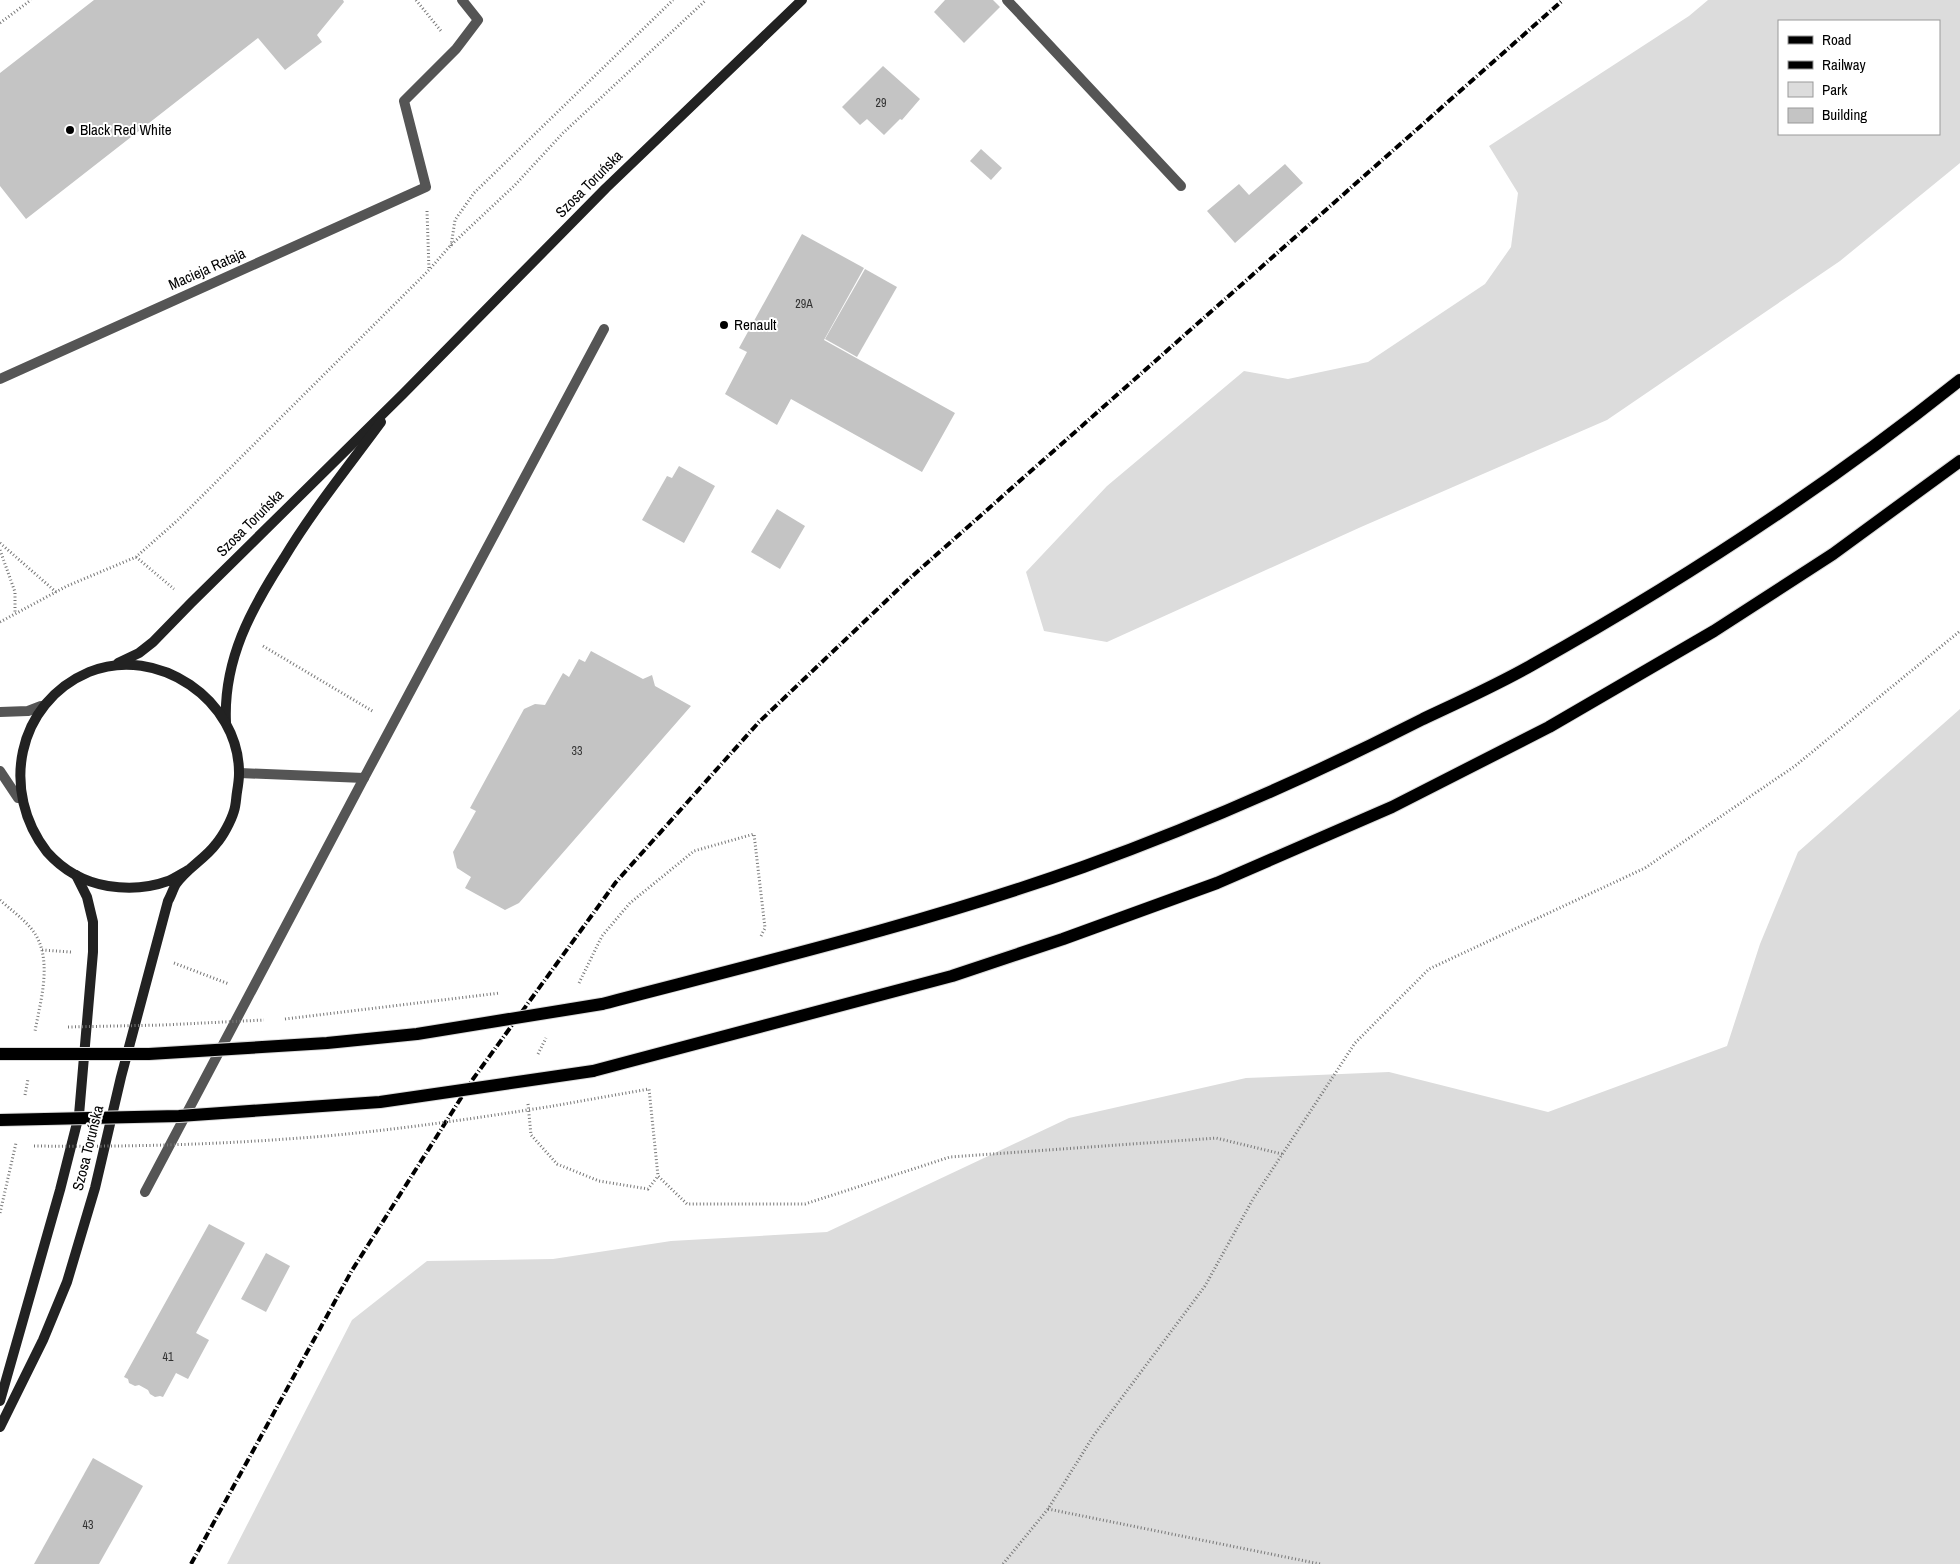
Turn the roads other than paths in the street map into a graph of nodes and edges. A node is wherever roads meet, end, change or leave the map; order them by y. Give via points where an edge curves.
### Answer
1 (462, 0) edge
2 (802, 0) edge
3 (1007, 0) edge
4 (1181, 186) dead end
5 (604, 329) dead end
6 (0, 379) edge
7 (1960, 380) edge
8 (403, 394) junction
9 (1960, 461) edge
10 (112, 666) junction
11 (41, 706) junction
12 (0, 712) edge
13 (226, 724) junction
14 (0, 771) edge
15 (240, 773) junction
16 (364, 778) junction
17 (18, 798) junction
18 (188, 870) junction
19 (76, 876) junction
20 (0, 1054) edge
21 (0, 1120) edge
22 (144, 1192) dead end
23 (0, 1401) edge
24 (0, 1427) edge

1 - 6 street, Macieja Rataja via 478,20 456,49 404,101 426,187
2 - 8 main road, Szosa Toruńska via 606,188
3 - 4 street
5 - 16 street
7 - 20 main road, bridge via 1892,434 1712,559 1529,667 1336,763 1161,838 1080,868 932,916 602,1004 417,1034 327,1042 149,1054
8 - 10 main road, Szosa Toruńska via 153,642
8 - 13 main road, Szosa Toruńska via 307,520 258,599 238,644 229,675
9 - 21 main road, bridge via 1833,554 1714,631 1549,727 1392,807 1217,883 989,964 593,1071 380,1102 179,1116
10 - 11 main road via 73,679
10 - 13 main road via 158,668 179,677 214,705
11 - 12 street via 28,711
11 - 17 main road via 30,722 20,750 16,779
13 - 15 main road via 236,748
14 - 17 street
15 - 16 street
15 - 18 main road via 234,811 216,845
16 - 22 street
17 - 19 main road via 38,843 56,862
18 - 19 main road via 167,881 144,887 121,888
18 - 24 main road, Szosa Toruńska via 168,901 95,1188 67,1282 43,1340
19 - 23 main road, Szosa Toruńska via 87,897 93,922 78,1115

